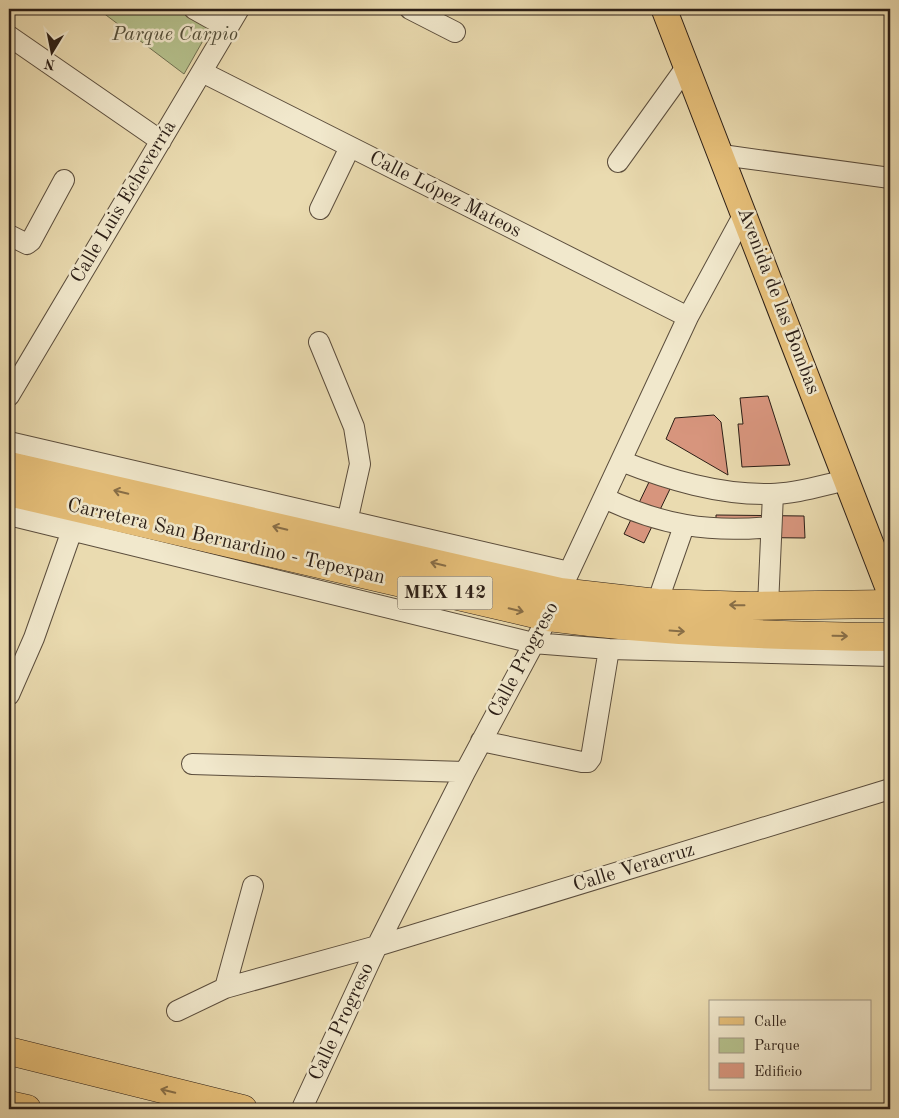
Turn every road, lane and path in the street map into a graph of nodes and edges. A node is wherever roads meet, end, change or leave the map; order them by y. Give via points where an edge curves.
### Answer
1 (194, 9) edge
2 (239, 9) edge
3 (410, 9) edge
4 (664, 9) edge
5 (228, 28) junction
6 (455, 32) dead end
7 (9, 36) edge
8 (687, 66) junction
9 (202, 72) junction
10 (161, 141) junction
11 (350, 147) junction
12 (722, 155) junction
13 (618, 162) dead end
14 (890, 178) edge
15 (64, 180) dead end
16 (320, 209) dead end
17 (744, 214) junction
18 (9, 235) edge
19 (688, 317) junction
20 (319, 342) dead end
21 (9, 396) edge
22 (9, 442) edge
23 (622, 460) junction
24 (9, 466) edge
25 (847, 480) junction
26 (9, 492) edge
27 (773, 494) junction
28 (604, 498) junction
29 (9, 515) edge
30 (76, 520) junction
31 (684, 526) junction
32 (772, 527) junction
33 (345, 531) junction
34 (565, 582) junction
35 (890, 593) edge
36 (657, 604) junction
37 (890, 604) edge
38 (768, 606) junction
39 (548, 617) junction
40 (890, 637) edge
41 (533, 642) junction
42 (609, 649) junction
43 (890, 656) edge
44 (9, 695) edge
45 (481, 741) junction
46 (192, 764) dead end
47 (465, 772) junction
48 (890, 789) edge
49 (253, 886) dead end
50 (377, 946) junction
51 (225, 988) junction
52 (178, 1011) dead end
53 (9, 1051) edge
54 (9, 1105) edge
55 (303, 1106) dead end
56 (238, 1108) edge
57 (27, 1109) edge

1 - 5 street
2 - 5 street, Calle Luis Echeverría
3 - 6 street
4 - 8 main road, Avenida de las Bombas
5 - 9 street, Calle Luis Echeverría
7 - 10 street
8 - 12 main road, Avenida de las Bombas
8 - 13 street
9 - 10 street, Calle Luis Echeverría
9 - 11 street, Calle López Mateos
10 - 21 street, Calle Luis Echeverría
11 - 16 street
11 - 19 street, Calle López Mateos
12 - 14 street
12 - 17 main road, Avenida de las Bombas
15 - 18 street via 31,240 27,244
17 - 19 street, Calle Progreso
17 - 25 main road, Avenida de las Bombas
19 - 23 street, Calle Progreso
20 - 33 street via 354,427 360,464
22 - 33 street
23 - 27 street via 695,486
23 - 28 street, Calle Progreso
33 -> 24 highway, Carretera San Bernardino - Tepexpan / MEX 142
25 - 27 street
25 - 35 main road, Avenida de las Bombas
26 - 30 highway, Carretera San Bernardino - Tepexpan / MEX 142
27 - 32 street
28 - 31 street via 657,520
28 - 34 street, Calle Progreso
29 - 30 street
30 -> 39 highway, Carretera San Bernardino - Tepexpan / MEX 142
30 - 41 street
30 - 44 street via 34,638
31 - 32 street via 713,530
31 - 36 street
32 - 38 street
33 - 34 highway, Carretera San Bernardino - Tepexpan / MEX 142
34 - 36 highway, Carretera San Bernardino - Tepexpan / MEX 142
34 - 39 street, Calle Progreso
38 -> 36 highway, Carretera San Bernardino - Tepexpan / MEX 142
37 - 38 highway, Carretera San Bernardino - Tepexpan / MEX 142
39 -> 40 highway, Carretera San Bernardino - Tepexpan / MEX 142 via 694,632
39 - 41 street, Calle Progreso
41 - 42 street
41 - 45 street, Calle Progreso
42 - 43 street
42 - 45 street via 588,762
45 - 47 street, Calle Progreso
46 - 47 street
47 - 50 street, Calle Progreso
48 - 50 street, Calle Veracruz
49 - 51 street
50 - 51 street, Calle Veracruz
50 - 55 street, Calle Progreso
51 - 52 street, Calle Veracruz
56 -> 53 highway
54 - 57 highway

